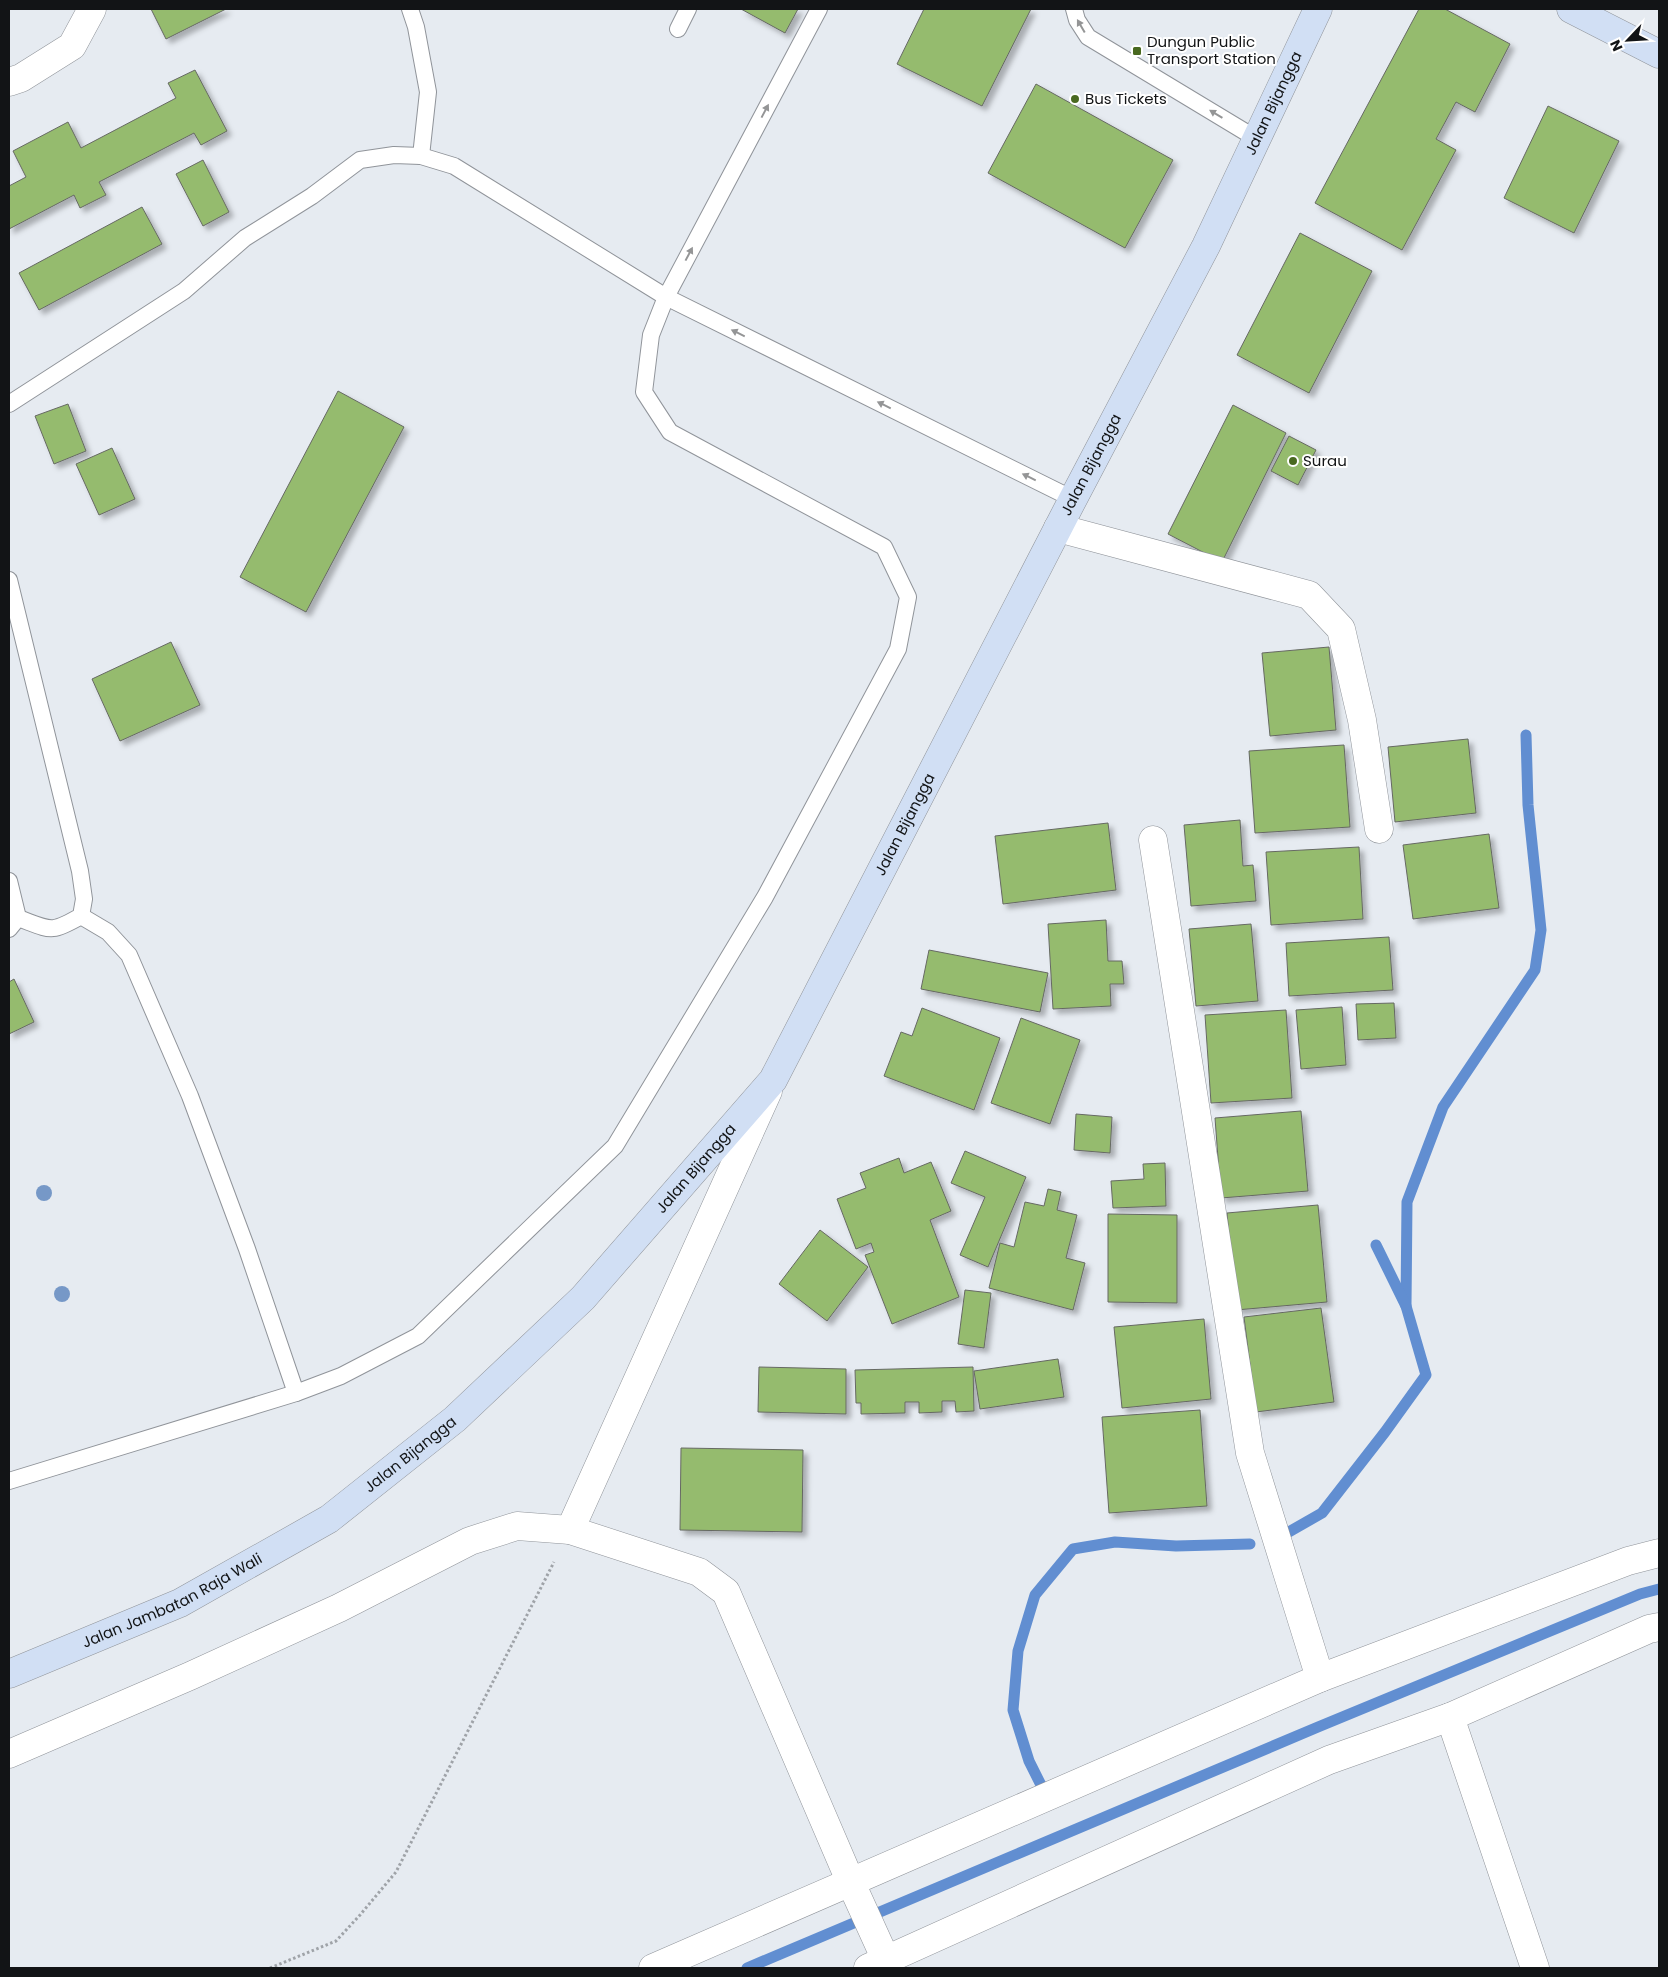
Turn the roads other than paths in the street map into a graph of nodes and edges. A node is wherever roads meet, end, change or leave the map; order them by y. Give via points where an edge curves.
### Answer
1 (92, 9) edge
2 (410, 9) edge
3 (688, 9) edge
4 (819, 9) edge
5 (1074, 9) edge
6 (1318, 9) edge
7 (1571, 9) edge
8 (678, 28) dead end
9 (1659, 54) edge
10 (9, 82) edge
11 (1257, 139) junction
12 (421, 156) junction
13 (666, 297) junction
14 (9, 404) edge
15 (1073, 498) junction
16 (1058, 528) junction
17 (9, 580) edge
18 (1380, 829) dead end
19 (1153, 840) dead end
20 (9, 881) edge
21 (81, 916) junction
22 (14, 924) edge
23 (772, 1080) junction
24 (296, 1392) junction
25 (9, 1481) edge
26 (329, 1519) joint
27 (570, 1530) junction
28 (1659, 1553) edge
29 (1659, 1627) edge
30 (9, 1674) edge
31 (1320, 1678) junction
32 (1450, 1717) junction
33 (9, 1754) edge
34 (855, 1892) junction
35 (881, 1961) edge
36 (652, 1968) edge
37 (1535, 1968) edge

1 - 10 street via 72,46
2 - 12 lane via 428,92
3 - 8 lane
13 -> 4 lane
11 -> 5 lane via 1088,37
6 - 11 main road, Jalan Bijangga
7 - 9 main road
11 - 15 main road, Jalan Bijangga via 1206,246
12 - 13 lane via 454,166
12 - 14 lane via 394,155 360,160 312,196 245,238 184,291
15 -> 13 lane
13 - 24 lane via 651,335 644,392 670,432 884,548 908,597 898,649 765,897 615,1146 418,1336 340,1376
15 - 16 main road, Jalan Bijangga
16 - 18 street via 1309,595 1341,629 1362,720
16 - 23 main road, Jalan Bijangga
17 - 21 lane via 80,871 84,899
19 - 31 street via 1250,1453
20 - 22 lane
21 - 22 lane via 51,930
21 - 24 lane via 108,932 129,955 190,1096
23 - 26 main road, Jalan Bijangga via 582,1298 455,1419
23 - 27 street
24 - 25 lane
26 - 30 main road, Jalan Jambatan Raja Wali via 180,1603
27 - 33 street via 517,1526 470,1541 339,1608
27 - 34 street via 699,1572 726,1592
28 - 31 street via 1628,1561
29 - 32 street
31 - 34 street
32 - 35 street via 1329,1760
32 - 37 street
34 - 35 street
34 - 36 street

